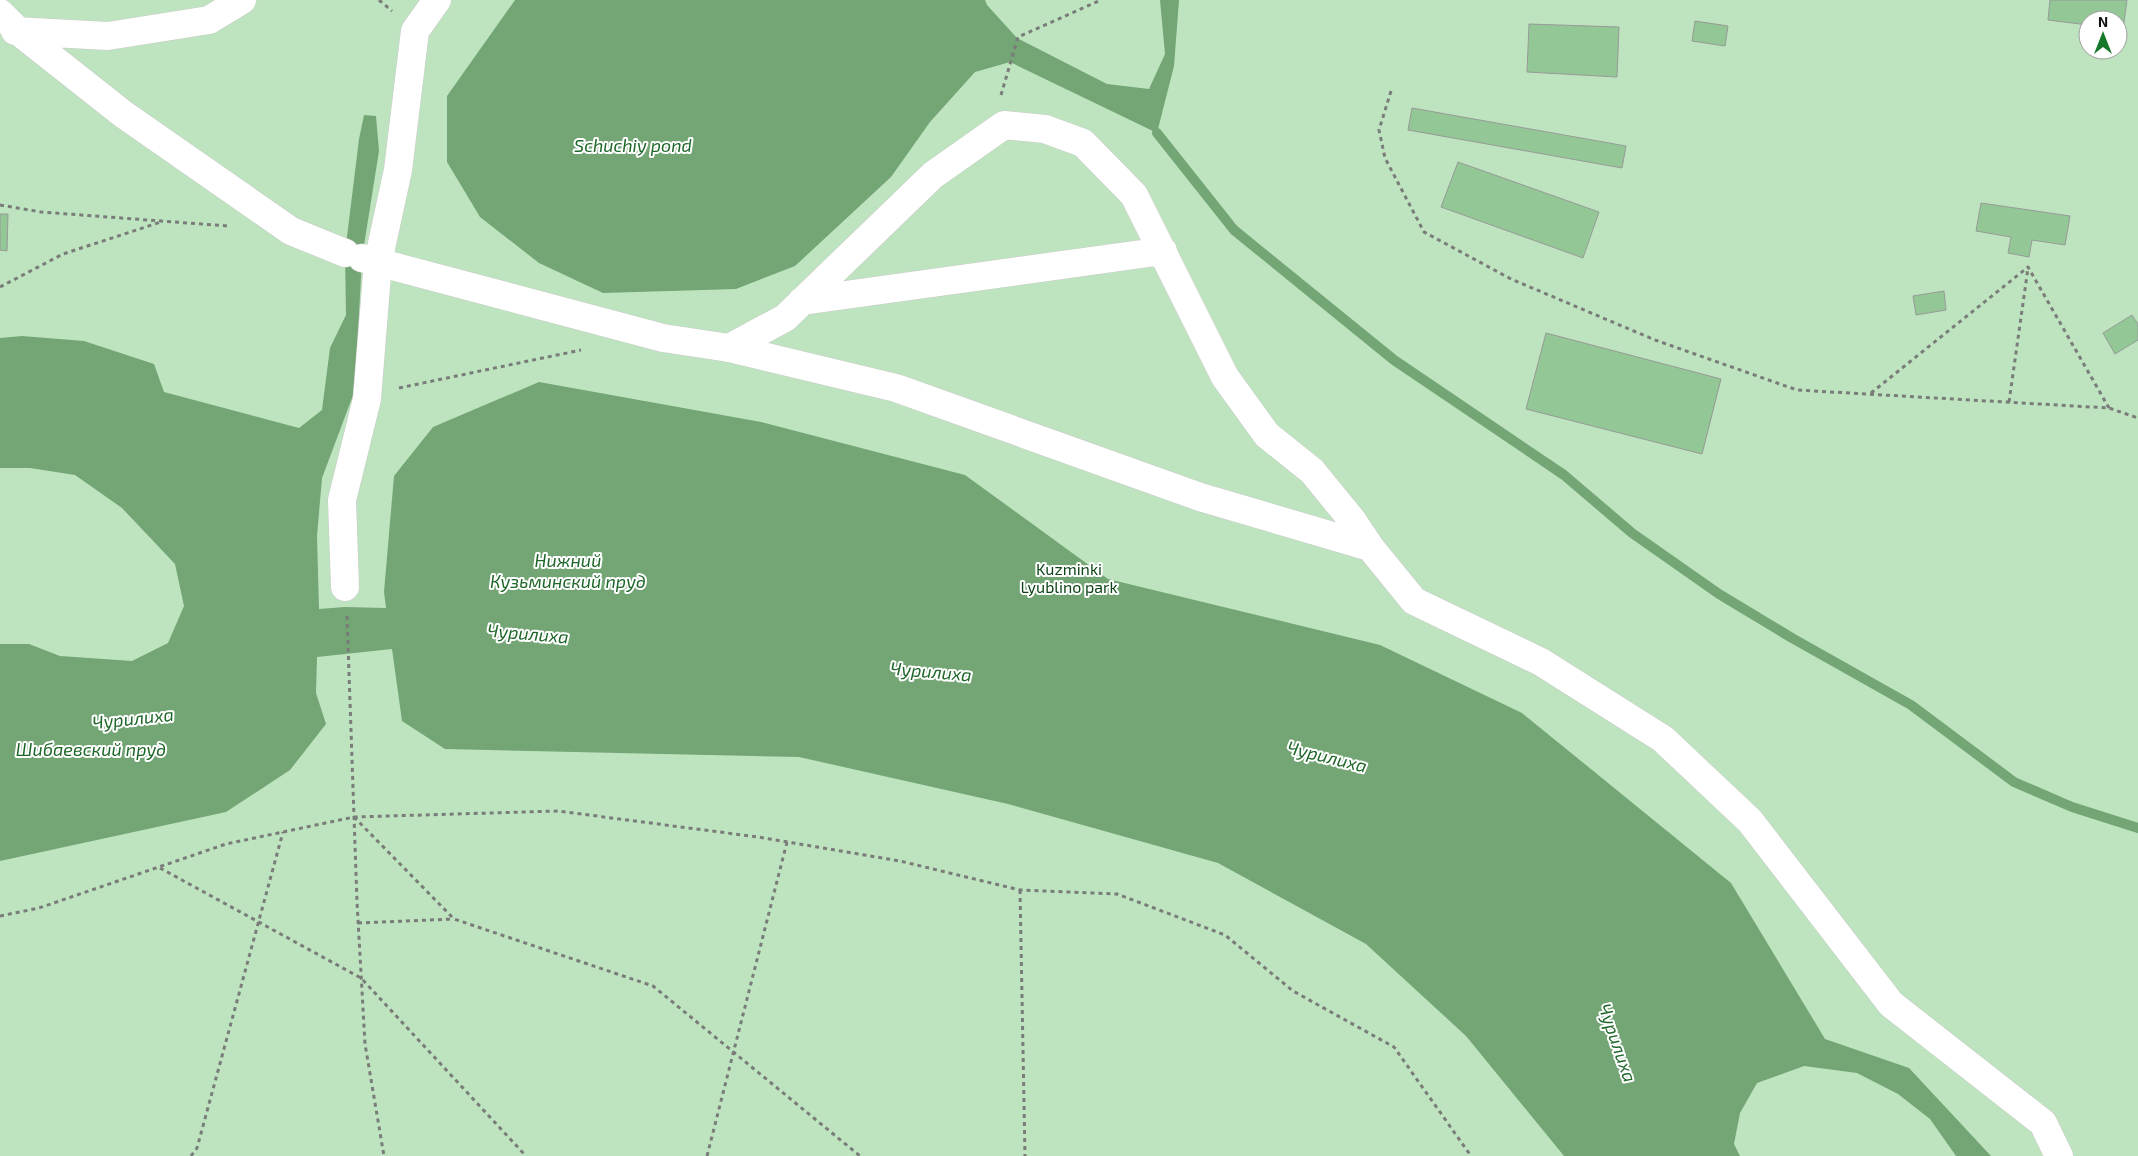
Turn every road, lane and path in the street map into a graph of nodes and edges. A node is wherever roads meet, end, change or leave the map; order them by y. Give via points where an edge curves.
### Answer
1 (242, 0) edge
2 (437, 0) edge
3 (1102, 0) edge
4 (6, 26) edge
5 (1010, 64) dead end
6 (1391, 91) dead end
7 (0, 205) edge
8 (164, 221) junction
9 (232, 227) dead end
10 (1163, 251) junction
11 (361, 258) junction
12 (2028, 267) junction
13 (0, 287) edge
14 (802, 301) junction
15 (730, 348) junction
16 (589, 349) dead end
17 (1870, 394) junction
18 (367, 398) junction
19 (2009, 402) junction
20 (2109, 408) junction
21 (2138, 418) edge
22 (1370, 547) junction
23 (346, 597) joint
24 (354, 817) junction
25 (283, 832) junction
26 (787, 842) junction
27 (160, 867) junction
28 (1020, 890) junction
29 (0, 916) edge
30 (454, 919) junction
31 (258, 922) junction
32 (358, 923) junction
33 (361, 978) junction
34 (734, 1052) junction
35 (191, 1156) edge
36 (384, 1156) edge
37 (526, 1156) edge
38 (707, 1156) edge
39 (860, 1156) edge
40 (1025, 1156) edge
41 (1472, 1156) edge
42 (2059, 1156) edge

1 - 4 lane via 210,20 108,36
2 - 11 lane via 415,31 398,170
3 - 5 path via 1018,37
4 - 11 lane via 123,114 291,231
6 - 17 path via 1379,130 1384,158 1424,232 1512,279 1655,340 1797,390
7 - 8 path via 41,212
8 - 9 path
8 - 13 path via 63,254
10 - 14 lane
10 - 14 lane via 1134,195 1083,143 1044,129 1004,125 932,175
10 - 22 lane via 1226,377 1267,435 1312,471
11 - 15 lane via 663,338
11 - 18 lane
12 - 17 path
12 - 19 path
12 - 20 path
14 - 15 lane via 785,318
15 - 22 lane via 896,388 1200,497
16 - 18 path via 400,388
17 - 19 path
18 - 23 lane via 342,500
19 - 20 path
20 - 21 path
22 - 42 lane via 1414,601 1541,662 1663,739 1750,821 1891,1004 2043,1122
23 - 24 path
24 - 25 path
24 - 26 path via 558,811
24 - 30 path
24 - 32 path
25 - 27 path via 226,844
25 - 31 path
26 - 28 path via 900,861
26 - 34 path
27 - 29 path via 39,908
27 - 31 path
28 - 40 path
28 - 41 path via 1117,894 1225,935 1292,991 1394,1047
30 - 32 path
30 - 34 path via 653,986
31 - 33 path
31 - 35 path via 197,1148
32 - 33 path
33 - 36 path via 365,1044
33 - 37 path
34 - 38 path
34 - 39 path

